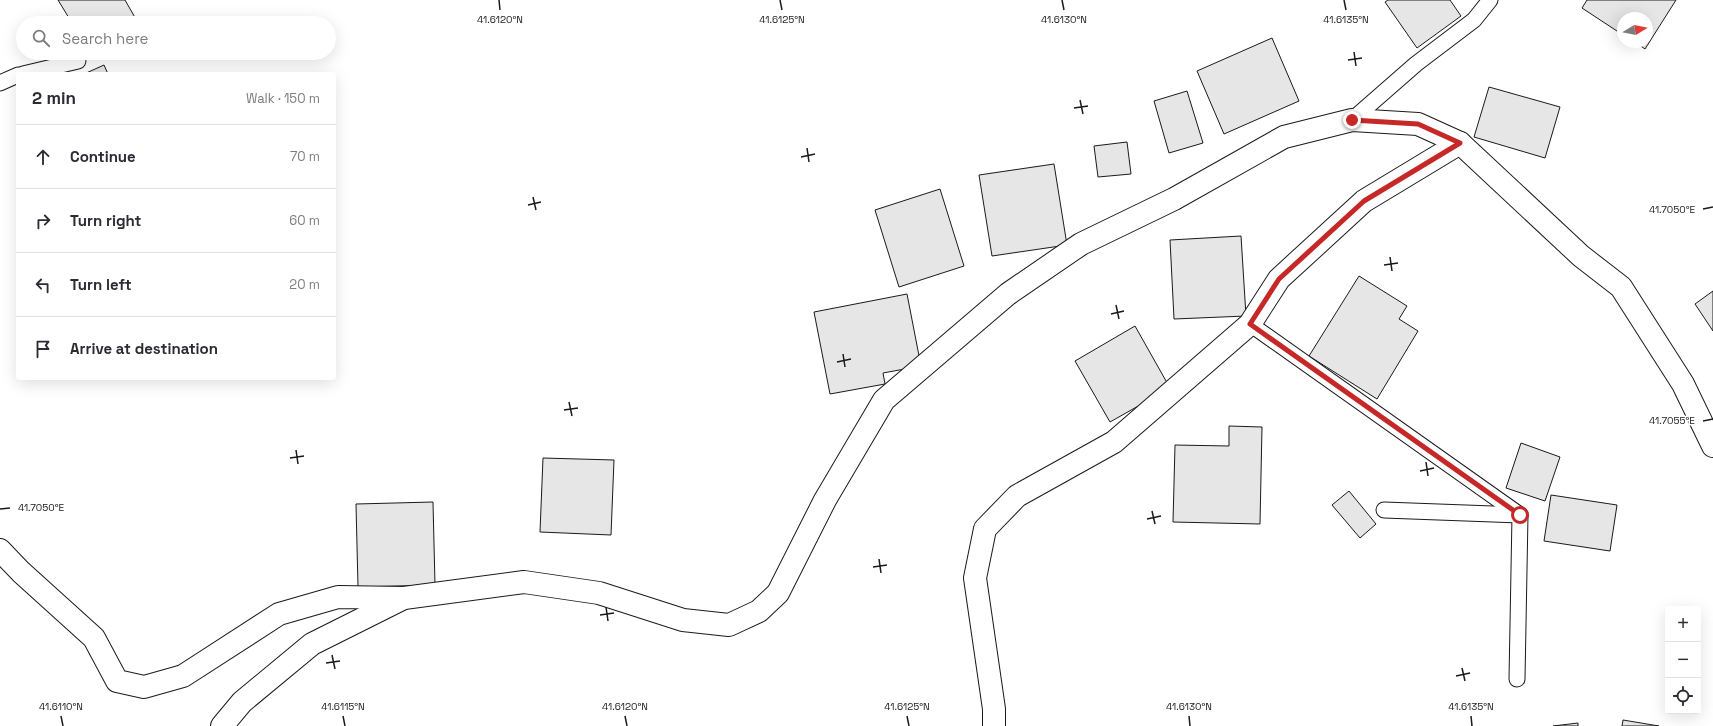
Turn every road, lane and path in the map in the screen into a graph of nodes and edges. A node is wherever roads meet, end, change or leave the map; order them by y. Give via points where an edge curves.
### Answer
1 (1490, 0) edge
2 (78, 61) dead end
3 (31, 72) edge
4 (16, 76) edge
5 (0, 83) edge
6 (1352, 120) junction
7 (1460, 143) junction
8 (1250, 324) junction
9 (1713, 446) edge
10 (1384, 510) dead end
11 (1520, 515) junction
12 (0, 550) edge
13 (404, 598) junction
14 (1517, 680) dead end
15 (222, 726) edge
16 (994, 726) edge

1 - 6 lane via 1474,20 1416,64
2 - 3 lane
4 - 5 lane
6 - 7 street via 1418,124
6 - 13 street via 1284,137 1174,199 1081,244 1008,294 884,400 825,500 778,593 758,611 729,625 683,620 599,593 524,582
7 - 8 street via 1364,201 1279,279
7 - 9 street via 1581,256 1621,287 1683,384
8 - 11 lane
8 - 16 street via 1114,442 1017,496 985,529 975,578 994,709
10 - 11 lane
11 - 14 lane
12 - 13 street via 94,638 117,680 144,687 183,676 279,614 338,597
13 - 15 street via 312,644 242,702

